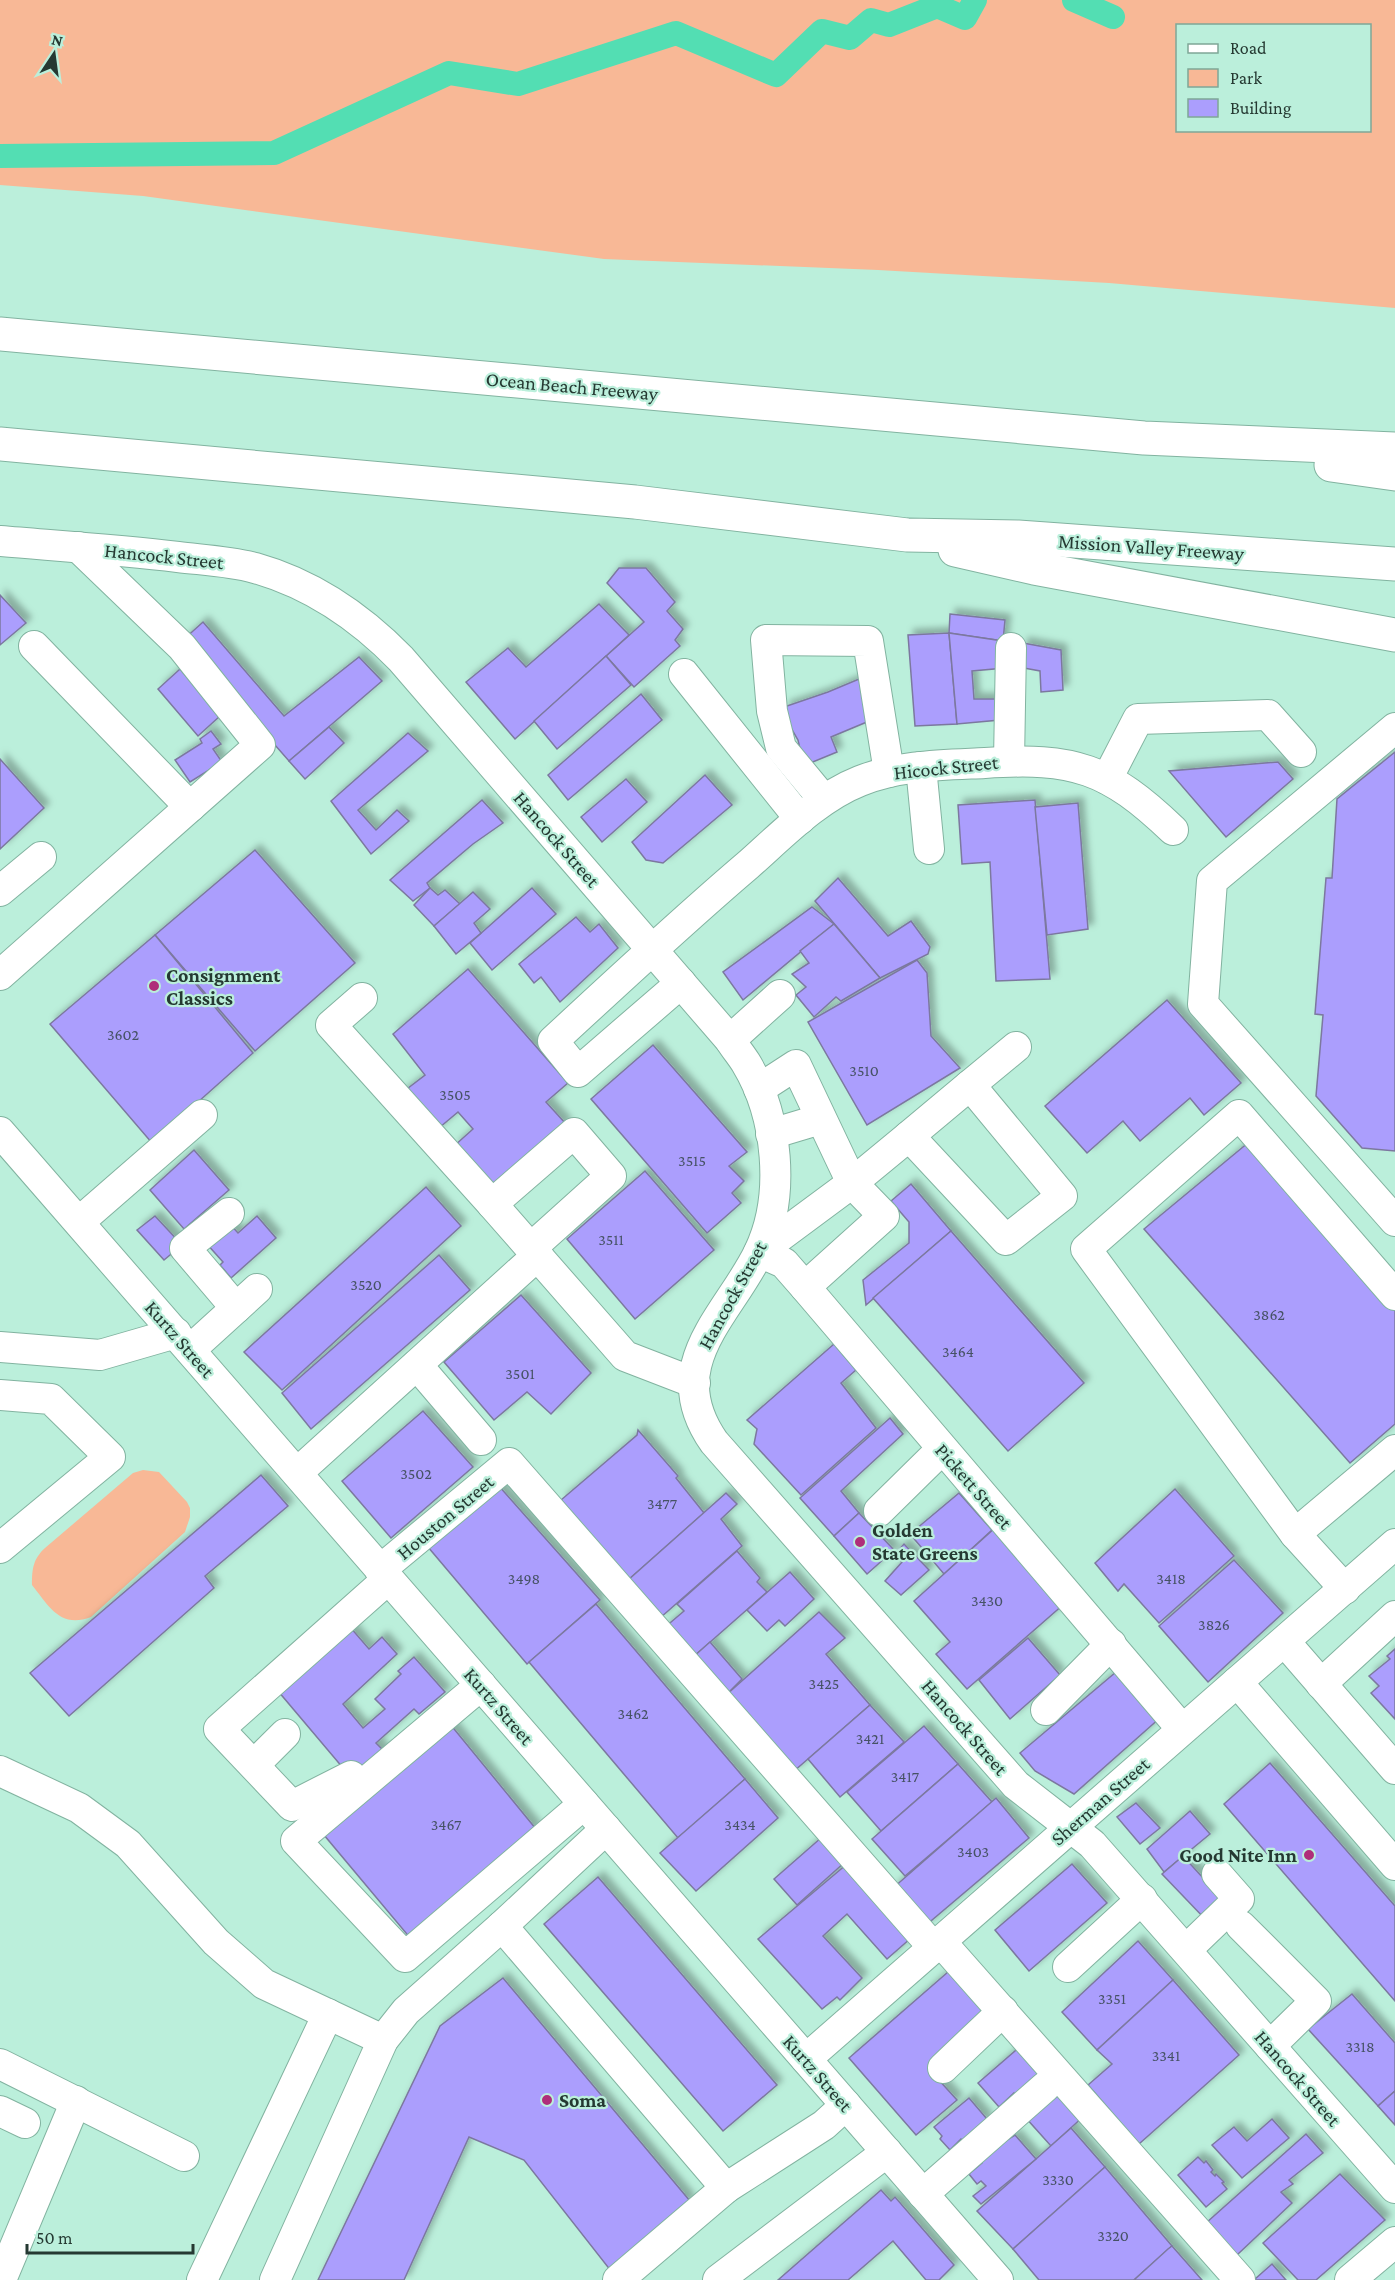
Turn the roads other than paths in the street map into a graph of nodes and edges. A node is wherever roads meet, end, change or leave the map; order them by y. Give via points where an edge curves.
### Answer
1 (0, 334) edge
2 (1144, 438) junction
3 (0, 444) edge
4 (1395, 449) edge
5 (1395, 474) edge
6 (907, 535) junction
7 (0, 541) edge
8 (78, 547) junction
9 (1395, 564) edge
10 (1395, 635) edge
11 (34, 646) dead end
12 (1011, 648) dead end
13 (684, 674) dead end
14 (1395, 728) edge
15 (1301, 752) dead end
16 (1008, 761) junction
17 (921, 767) junction
18 (889, 772) junction
19 (1107, 778) junction
20 (824, 800) junction
21 (190, 807) junction
22 (800, 819) junction
23 (1173, 830) dead end
24 (929, 849) dead end
25 (41, 856) dead end
26 (0, 891) edge
27 (652, 949) junction
28 (0, 975) edge
29 (681, 983) junction
30 (780, 995) dead end
31 (362, 998) dead end
32 (730, 1040) junction
33 (1016, 1047) dead end
34 (970, 1085) junction
35 (759, 1089) junction
36 (202, 1115) dead end
37 (821, 1119) junction
38 (0, 1132) edge
39 (771, 1134) junction
40 (909, 1136) junction
41 (852, 1183) junction
42 (492, 1204) junction
43 (229, 1213) dead end
44 (1395, 1221) edge
45 (79, 1222) junction
46 (534, 1252) junction
47 (759, 1252) junction
48 (805, 1287) junction
49 (1395, 1295) edge
50 (183, 1342) junction
51 (0, 1347) edge
52 (417, 1365) junction
53 (695, 1383) junction
54 (0, 1395) edge
55 (481, 1440) dead end
56 (942, 1449) junction
57 (1395, 1450) edge
58 (297, 1473) junction
59 (879, 1511) dead end
60 (1295, 1534) junction
61 (1395, 1544) edge
62 (0, 1548) edge
63 (384, 1575) junction
64 (1345, 1589) junction
65 (1395, 1616) edge
66 (1285, 1642) junction
67 (1111, 1644) junction
68 (477, 1681) junction
69 (1238, 1682) junction
70 (1321, 1684) junction
71 (1046, 1710) dead end
72 (1182, 1730) junction
73 (285, 1734) dead end
74 (382, 1749) dead end
75 (254, 1765) junction
76 (1395, 1769) edge
77 (0, 1771) edge
78 (351, 1776) dead end
79 (584, 1804) junction
80 (1070, 1827) junction
81 (606, 1828) junction
82 (1395, 1865) edge
83 (1217, 1874) dead end
84 (1142, 1899) junction
85 (502, 1926) junction
86 (1241, 1926) dead end
87 (938, 1945) junction
88 (1186, 1950) junction
89 (1068, 1968) dead end
90 (1003, 2011) junction
91 (328, 2014) junction
92 (383, 2040) junction
93 (1270, 2046) junction
94 (806, 2059) junction
95 (0, 2064) edge
96 (943, 2068) dead end
97 (1045, 2087) dead end
98 (76, 2102) junction
99 (846, 2105) junction
100 (887, 2152) junction
101 (184, 2156) dead end
102 (726, 2188) junction
103 (1395, 2188) edge
104 (923, 2194) junction
105 (1395, 2242) edge
106 (985, 2275) edge
107 (1, 2280) edge
108 (202, 2280) edge
109 (275, 2280) edge
110 (618, 2280) edge
111 (718, 2280) edge
112 (1240, 2280) edge
113 (1350, 2280) edge

1 - 2 highway, Ocean Beach Freeway
2 - 4 highway
2 - 5 highway
3 - 6 highway via 634,502
6 - 9 highway, Mission Valley Freeway via 1018,537
6 - 10 highway via 1034,568
7 - 8 street, Hancock Street
8 - 21 street via 182,647 260,745
8 - 27 street, Hancock Street via 254,568 287,579 347,611 376,633 400,659
11 - 21 street
12 - 16 street
13 - 22 street
14 - 44 street via 1212,881 1203,1004
15 - 19 street via 1268,715 1138,719
16 - 17 street, Hicock Street
16 - 19 street, Hicock Street via 1058,762
17 - 18 street, Hicock Street
17 - 24 street
18 - 20 street, Hicock Street via 859,781
18 - 20 street via 868,641 766,640 772,711 781,747
19 - 23 street, Hicock Street via 1134,795
20 - 22 street, Hicock Street
21 - 28 street
22 - 27 street, Hicock Street
25 - 26 street
27 - 29 street, Hancock Street
27 - 29 street, Hicock Street via 553,1041 578,1072
29 - 32 street, Hancock Street
30 - 32 street
31 - 42 street via 331,1025
32 - 35 street, Hancock Street
33 - 34 street
34 - 40 street
34 - 40 street via 1062,1196 1006,1240
35 - 37 street via 796,1065
35 - 39 street, Hancock Street
36 - 45 street
37 - 39 street
37 - 41 street
38 - 45 street, Kurtz Street
39 - 47 street, Hancock Street via 772,1199
40 - 41 street
41 - 47 street
41 - 48 street via 884,1216
42 - 46 street
42 - 46 street via 574,1133 611,1176
43 - 50 street via 185,1248 246,1299
45 - 50 street, Kurtz Street
46 - 52 street
46 - 53 street via 625,1356
47 - 48 street, Pickett Street via 784,1263
47 - 53 street, Hancock Street via 706,1337
48 - 56 street, Pickett Street
49 - 60 street via 1239,1115 1086,1249
50 - 51 street via 100,1355
50 - 58 street, Kurtz Street
52 - 55 street
52 - 58 street
53 - 80 street, Hancock Street via 700,1416 714,1442 1016,1785
54 - 62 street via 51,1399 110,1457
56 - 59 street
56 - 67 street, Pickett Street
57 - 60 street
58 - 63 street, Kurtz Street
60 - 64 street
61 - 64 street, Sherman Street
63 - 68 street, Kurtz Street
63 - 75 street, Houston Street via 219,1729
63 - 87 street, Houston Street via 509,1463
64 - 66 street, Sherman Street
65 - 70 street
66 - 69 street, Sherman Street
66 - 70 street
67 - 71 street
67 - 72 street, Pickett Street
68 - 74 street via 399,1742
68 - 79 street, Kurtz Street
68 - 79 street via 296,1841 405,1957
69 - 72 street, Sherman Street
69 - 82 street
70 - 76 street
72 - 80 street, Sherman Street
73 - 75 street
75 - 78 street via 292,1806
77 - 91 street via 79,1808 128,1844 216,1942 264,1984
79 - 81 street, Kurtz Street
80 - 84 street, Hancock Street via 1092,1844
80 - 87 street, Sherman Street
81 - 85 street
81 - 94 street, Kurtz Street
83 - 88 street via 1239,1899
84 - 88 street, Hancock Street
84 - 89 street
85 - 92 street via 405,2011
85 - 102 street
86 - 93 street via 1316,2001
87 - 90 street
87 - 94 street, Sherman Street
88 - 93 street, Hancock Street
90 - 96 street
90 - 112 street
91 - 92 street
91 - 108 street
92 - 109 street
93 - 103 street, Hancock Street
94 - 99 street, Kurtz Street
95 - 98 street
97 - 104 street
98 - 101 street
98 - 107 street
99 - 100 street, Kurtz Street
99 - 102 street via 824,2125
100 - 104 street, Kurtz Street
100 - 111 street
102 - 110 street
104 - 106 street, Kurtz Street
105 - 113 street

